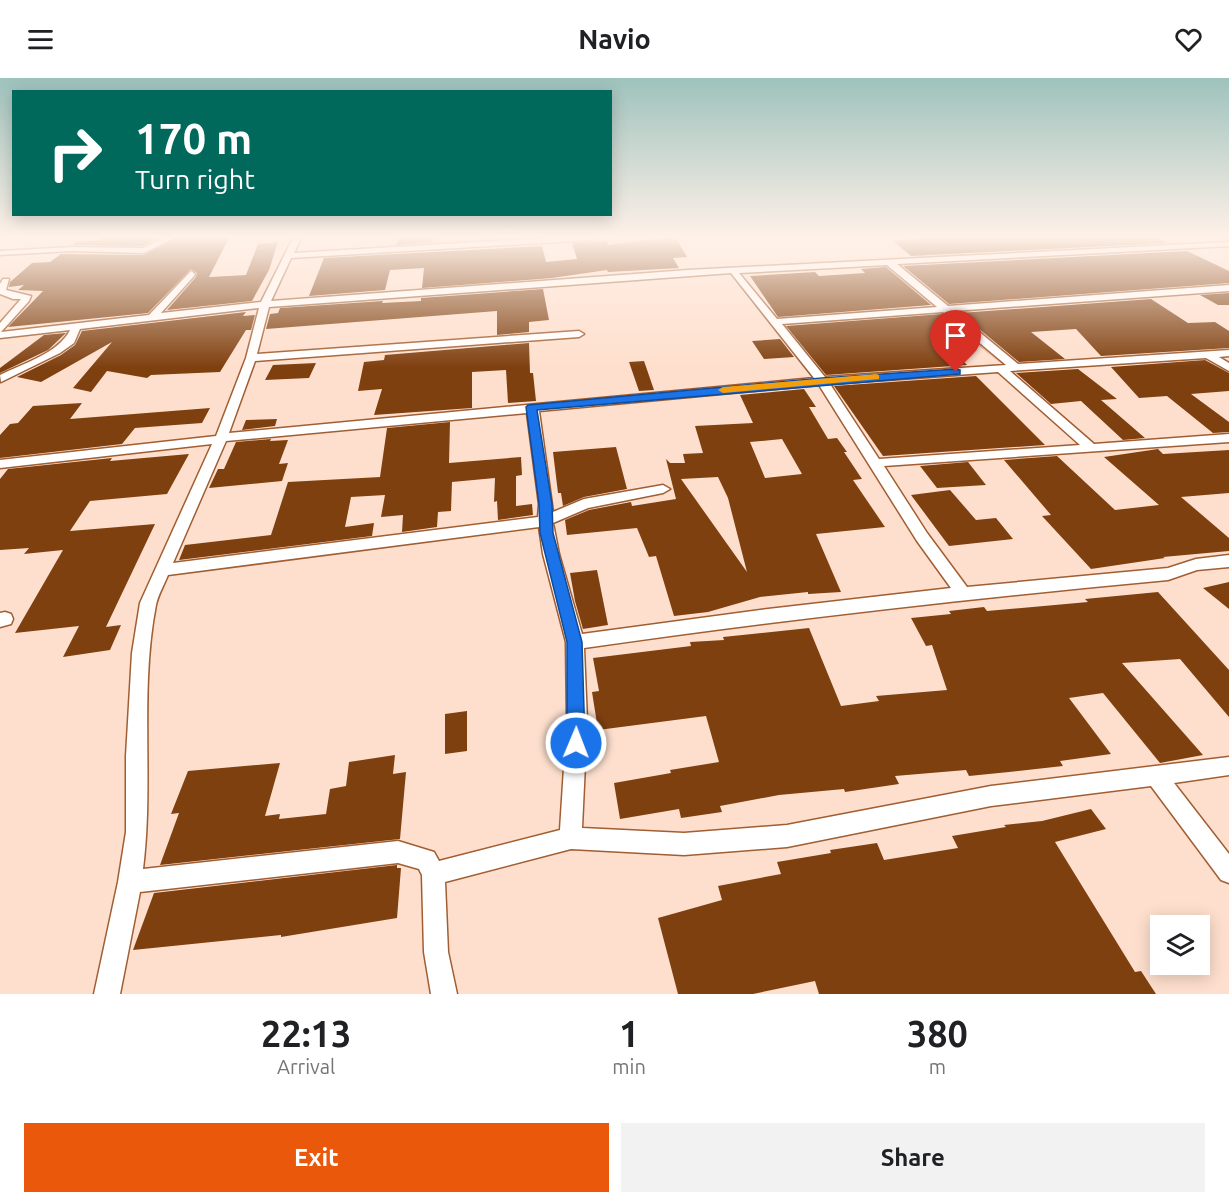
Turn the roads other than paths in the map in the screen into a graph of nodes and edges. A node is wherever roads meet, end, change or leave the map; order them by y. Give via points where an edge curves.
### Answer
1 (6, 281) dead end
2 (185, 281) edge
3 (277, 281) edge
4 (584, 281) edge
5 (741, 281) edge
6 (912, 281) edge
7 (1229, 288) edge
8 (265, 304) junction
9 (946, 309) junction
10 (153, 316) junction
11 (775, 322) junction
12 (76, 325) junction
13 (0, 328) edge
14 (579, 334) dead end
15 (0, 335) edge
16 (1229, 353) edge
17 (1207, 354) junction
18 (251, 358) junction
19 (1015, 367) junction
20 (1229, 368) edge
21 (1001, 369) junction
22 (1, 380) edge
23 (822, 381) junction
24 (532, 407) junction
25 (221, 438) junction
26 (1229, 438) edge
27 (1091, 448) junction
28 (0, 464) edge
29 (876, 464) junction
30 (663, 489) dead end
31 (545, 521) junction
32 (1229, 561) edge
33 (165, 570) junction
34 (963, 593) junction
35 (574, 642) junction
36 (1229, 766) edge
37 (1155, 775) junction
38 (571, 838) junction
39 (1229, 872) edge
40 (433, 874) junction
41 (130, 882) junction
42 (106, 994) edge
43 (444, 994) edge

1 - 13 street via 1,291 26,299
2 - 10 street
3 - 8 street
4 - 8 street
5 - 11 street
6 - 9 street
7 - 9 street
8 - 10 street
8 - 18 street
9 - 11 street
9 - 19 street
10 - 12 street
11 - 23 street
12 - 15 street
12 - 22 street via 70,341
14 - 18 street
16 - 17 street
17 - 19 street
17 - 20 street
18 - 25 street
19 - 21 street
21 - 23 street
21 - 27 street
23 - 24 street
23 - 29 street
24 - 25 street
24 - 31 street
25 - 28 street
25 - 33 street
26 - 27 street
27 - 29 street
29 - 34 street
30 - 31 street via 584,504
31 - 33 street
31 - 35 street
32 - 34 street via 1168,574
33 - 41 street via 148,603 141,653 137,832
34 - 35 street
35 - 38 street via 577,721
36 - 37 street
37 - 38 street via 991,796 787,836 684,844
37 - 39 street
38 - 40 street
40 - 41 street via 426,860 398,852
40 - 43 street via 436,952
41 - 42 street

